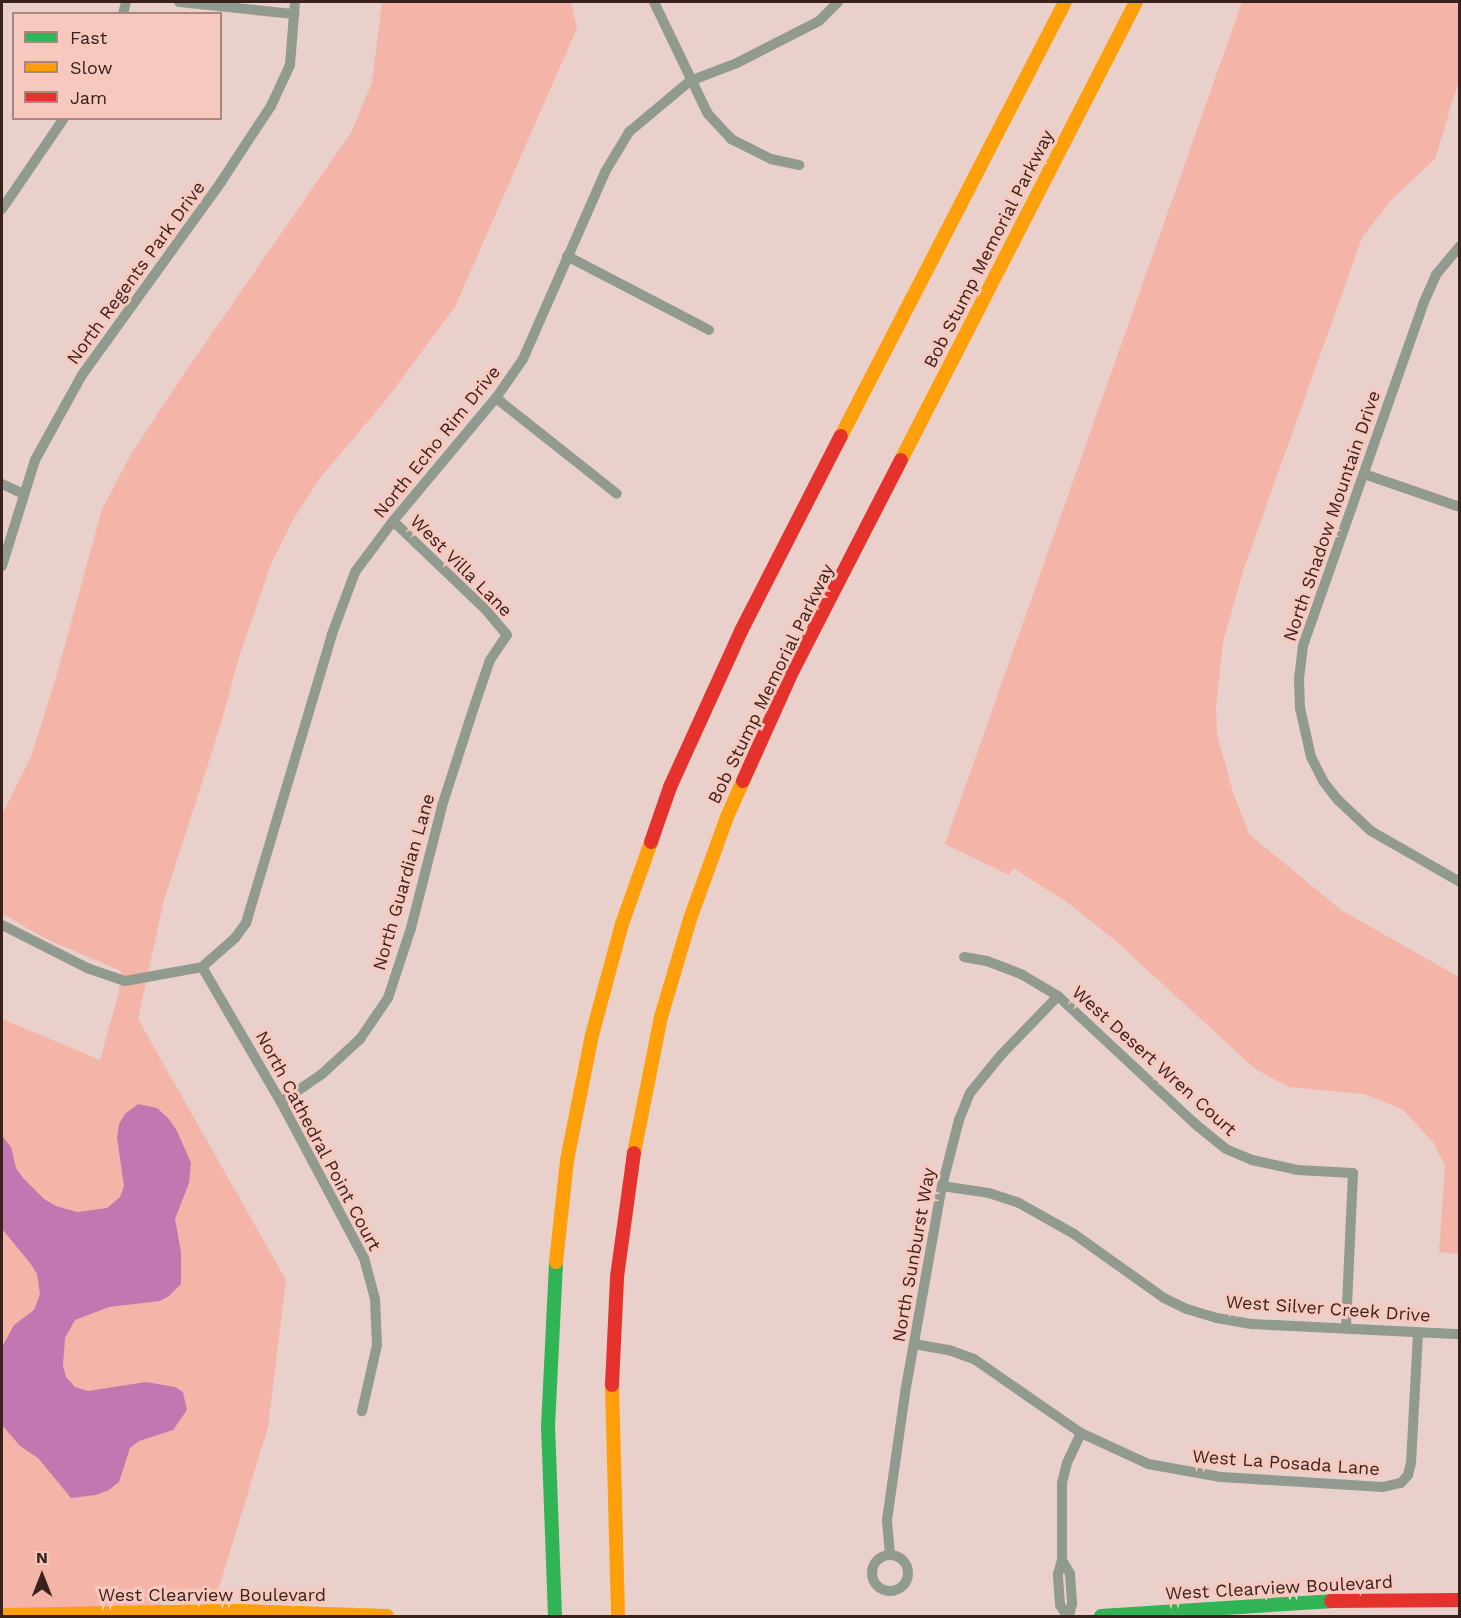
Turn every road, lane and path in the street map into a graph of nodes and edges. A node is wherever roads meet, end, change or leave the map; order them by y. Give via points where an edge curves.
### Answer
1 (179, 2) edge
2 (295, 2) edge
3 (654, 2) edge
4 (838, 2) edge
5 (1065, 2) edge
6 (1136, 2) edge
7 (294, 14) junction
8 (690, 81) junction
9 (63, 120) edge
10 (799, 165) dead end
11 (2, 209) edge
12 (1460, 246) edge
13 (567, 256) junction
14 (709, 330) dead end
15 (496, 398) junction
16 (1364, 474) junction
17 (2, 484) edge
18 (23, 494) junction
19 (617, 494) dead end
20 (1460, 507) edge
21 (393, 521) junction
22 (2, 566) edge
23 (507, 635) joint
24 (1460, 882) edge
25 (2, 925) edge
26 (964, 957) dead end
27 (202, 967) junction
28 (1058, 996) junction
29 (281, 1102) junction
30 (942, 1186) junction
31 (1346, 1329) junction
32 (1418, 1332) junction
33 (1460, 1334) edge
34 (914, 1344) junction
35 (362, 1411) dead end
36 (1081, 1433) junction
37 (890, 1555) dead end
38 (1460, 1600) edge
39 (239, 1614) edge
40 (2, 1615) edge
41 (387, 1617) edge
42 (555, 1617) edge
43 (618, 1617) edge
44 (1068, 1617) edge
45 (1101, 1617) edge

1 - 7 street
2 - 7 street, North Regents Park Drive
3 - 8 street
4 - 8 street, North Echo Rim Drive via 819,21 737,63
5 - 42 main road via 741,631 670,787 622,924 592,1035 577,1111 554,1279 548,1427
6 - 43 main road, Bob Stump Memorial Parkway via 793,670 727,817 690,919 648,1077 617,1277 611,1410
7 - 18 street, North Regents Park Drive via 290,65 272,106 82,375 34,460
8 - 10 street via 708,114 731,139 771,159
8 - 13 street, North Echo Rim Drive via 629,132 605,172
9 - 11 street
12 - 16 street, North Shadow Mountain Drive via 1436,275 1424,302
13 - 14 street
13 - 15 street, North Echo Rim Drive via 523,359
15 - 19 street
15 - 21 street, North Echo Rim Drive
16 - 20 street
16 - 24 street, North Shadow Mountain Drive via 1303,646 1299,679 1306,737 1323,781 1353,817
17 - 18 street
18 - 22 street, North Regents Park Drive
21 - 23 street, West Villa Lane
21 - 27 street, North Echo Rim Drive via 355,572 332,634 246,923
23 - 29 street, North Guardian Lane via 490,660 475,704 388,998 360,1039 322,1074
25 - 27 street via 87,968 125,981
26 - 28 street, West Desert Wren Court via 1021,974
27 - 29 street, North Cathedral Point Court
28 - 30 street, North Sunburst Way via 970,1093
28 - 31 street, West Desert Wren Court via 1194,1124 1226,1149 1252,1161 1297,1170 1353,1173
29 - 35 street, North Cathedral Point Court via 367,1268 375,1299 377,1345
30 - 31 street, West Silver Creek Drive via 989,1193 1047,1216 1133,1278 1187,1309 1252,1324
30 - 34 street, North Sunburst Way
31 - 32 street, West Silver Creek Drive
32 - 33 street, West Silver Creek Drive
32 - 36 street, West La Posada Lane via 1410,1463 1401,1483 1383,1487 1183,1472 1148,1464
34 - 36 street, West La Posada Lane via 974,1359
34 - 37 street, North Sunburst Way via 890,1488
36 - 44 street via 1062,1483 1062,1560 1058,1574 1060,1605
38 - 45 main road, West Clearview Boulevard via 1313,1601
39 - 40 main road, West Clearview Boulevard
39 - 41 main road, West Clearview Boulevard

